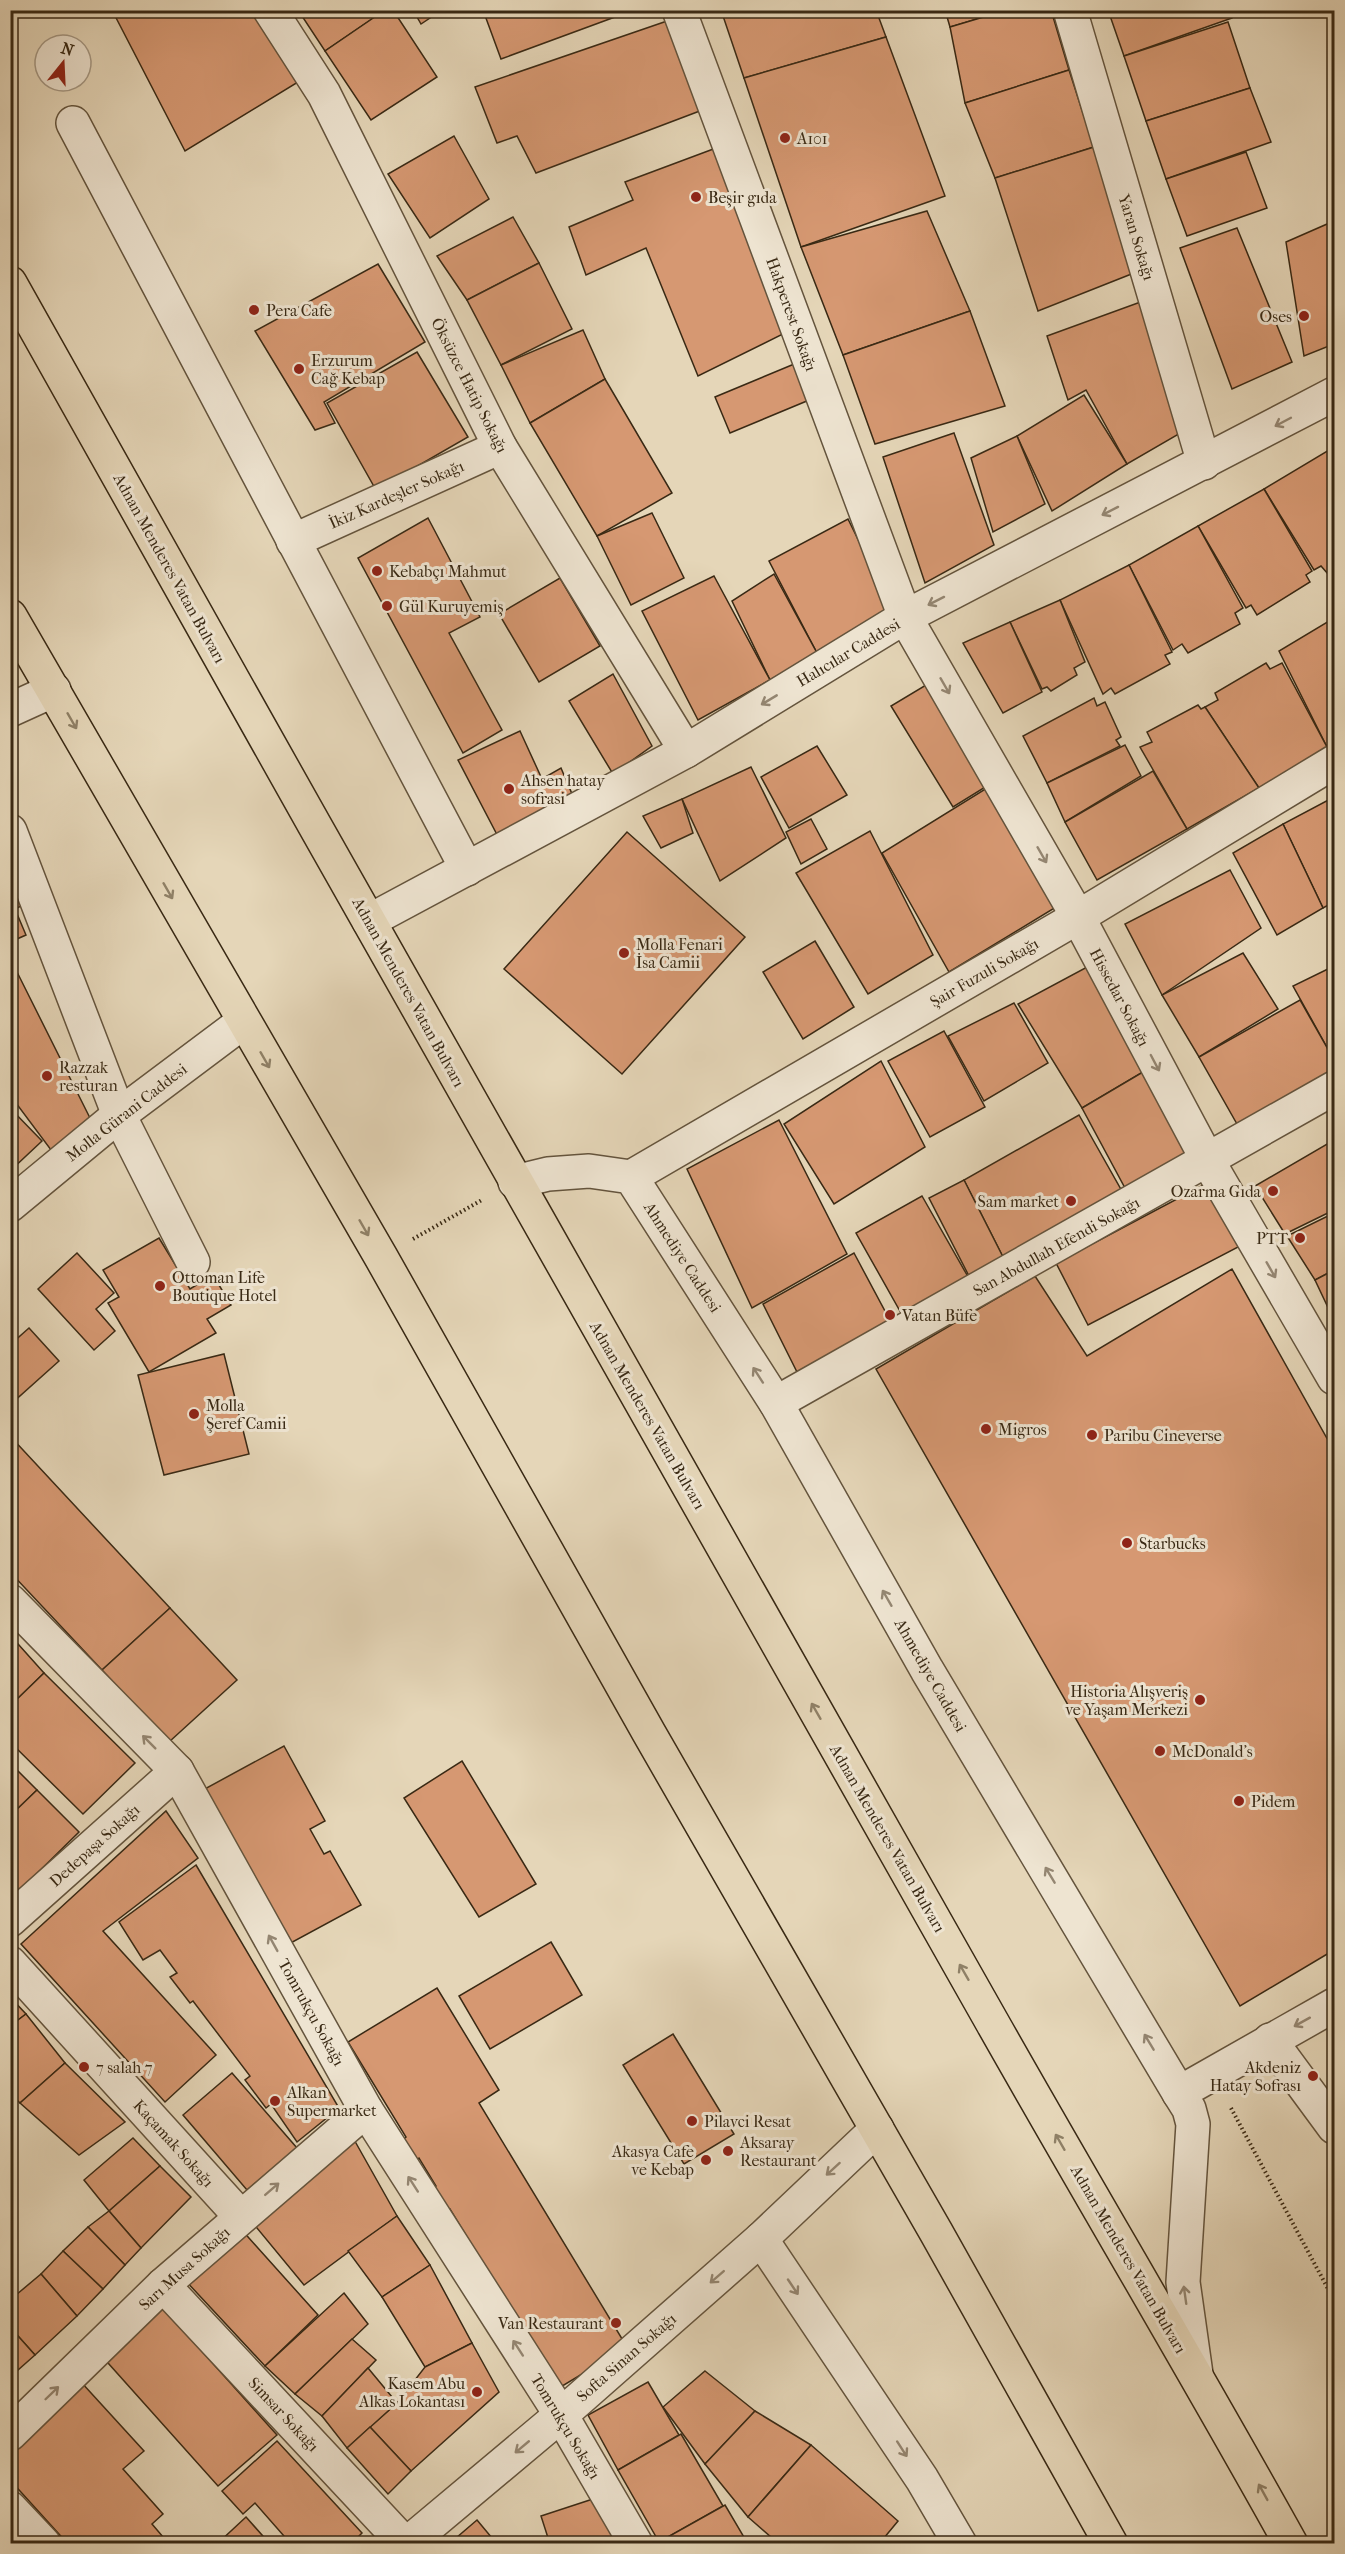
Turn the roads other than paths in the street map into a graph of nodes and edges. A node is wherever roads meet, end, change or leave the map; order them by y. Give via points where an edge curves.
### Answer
1 (270, 10) edge
2 (679, 10) edge
3 (1070, 10) edge
4 (73, 123) dead end
5 (10, 283) edge
6 (1335, 394) edge
7 (500, 447) junction
8 (1204, 463) junction
9 (292, 541) junction
10 (10, 616) edge
11 (905, 617) junction
12 (54, 690) junction
13 (10, 710) edge
14 (686, 751) junction
15 (1335, 762) edge
16 (10, 831) edge
17 (467, 868) junction
18 (1078, 917) junction
19 (369, 921) junction
20 (243, 1022) junction
21 (1335, 1088) edge
22 (119, 1115) junction
23 (1208, 1161) junction
24 (631, 1177) junction
25 (515, 1182) junction
26 (10, 1205) edge
27 (193, 1262) dead end
28 (1335, 1378) edge
29 (777, 1403) junction
30 (10, 1601) edge
31 (177, 1771) junction
32 (10, 1920) edge
33 (10, 1963) edge
34 (1335, 2004) edge
35 (1269, 2040) junction
36 (1179, 2092) junction
37 (366, 2110) junction
38 (1335, 2127) edge
39 (876, 2129) junction
40 (241, 2217) junction
41 (761, 2239) junction
42 (163, 2285) junction
43 (1196, 2374) junction
44 (561, 2415) junction
45 (10, 2434) edge
46 (10, 2508) edge
47 (44, 2544) edge
48 (406, 2544) edge
49 (636, 2544) edge
50 (960, 2544) edge
51 (1111, 2544) edge
52 (1291, 2544) edge

1 - 7 street, Öksüzce Hatip Sokağı via 324,94
2 - 11 street, Hakperest Sokağı
3 - 8 street, Yaran Sokağı
4 - 9 street
5 - 19 main road, Adnan Menderes Vatan Bulvarı
6 -> 8 street, Halıcılar Caddesi
7 - 9 street, İkiz Kardeşler Sokağı
7 - 14 street, Öksüzce Hatip Sokağı
8 -> 11 street, Halıcılar Caddesi
9 - 17 street
10 - 12 main road
11 -> 14 street, Halıcılar Caddesi
11 -> 18 street, Hissedar Sokağı
12 - 13 street
12 -> 20 main road
14 - 17 street, Halıcılar Caddesi
15 - 18 street, Şair Fuzuli Sokağı
16 - 22 street
17 - 19 street, Halıcılar Caddesi
18 -> 23 street, Hissedar Sokağı
18 - 24 street, Şair Fuzuli Sokağı
19 - 25 main road, Adnan Menderes Vatan Bulvarı
20 - 22 street, Molla Gürani Caddesi
20 -> 39 main road via 381,1257
21 - 23 street, San Abdullah Efendi Sokağı
22 - 26 street, Molla Gürani Caddesi
22 - 27 street
23 -> 28 street, Hissedar Sokağı
23 - 29 street, San Abdullah Efendi Sokağı
24 - 25 street via 589,1171 548,1174
29 -> 24 street, Ahmediye Caddesi
43 -> 25 main road, Adnan Menderes Vatan Bulvarı
36 -> 29 street, Ahmediye Caddesi via 927,1670
31 -> 30 street, Tomrukçu Sokağı
31 - 32 street, Dedepaşa Sokağı
37 -> 31 street, Tomrukçu Sokağı
33 - 40 street, Kaçamak Sokağı
34 -> 35 street
35 - 36 street
35 - 38 street
43 -> 36 street, Ahmediye Caddesi via 1183,2282 1193,2124
40 -> 37 street, Sarı Musa Sokağı
44 -> 37 street, Tomrukçu Sokağı
39 -> 41 street, Softa Sinan Sokağı
39 - 51 main road
40 - 42 street, Sarı Musa Sokağı
41 -> 44 street, Softa Sinan Sokağı
41 -> 50 street via 915,2469
45 -> 42 street, Sarı Musa Sokağı
42 - 48 street, Simsar Sokağı
52 -> 43 main road, Adnan Menderes Vatan Bulvarı
44 -> 48 street, Softa Sinan Sokağı
44 - 49 street, Tomrukçu Sokağı
46 - 47 street

